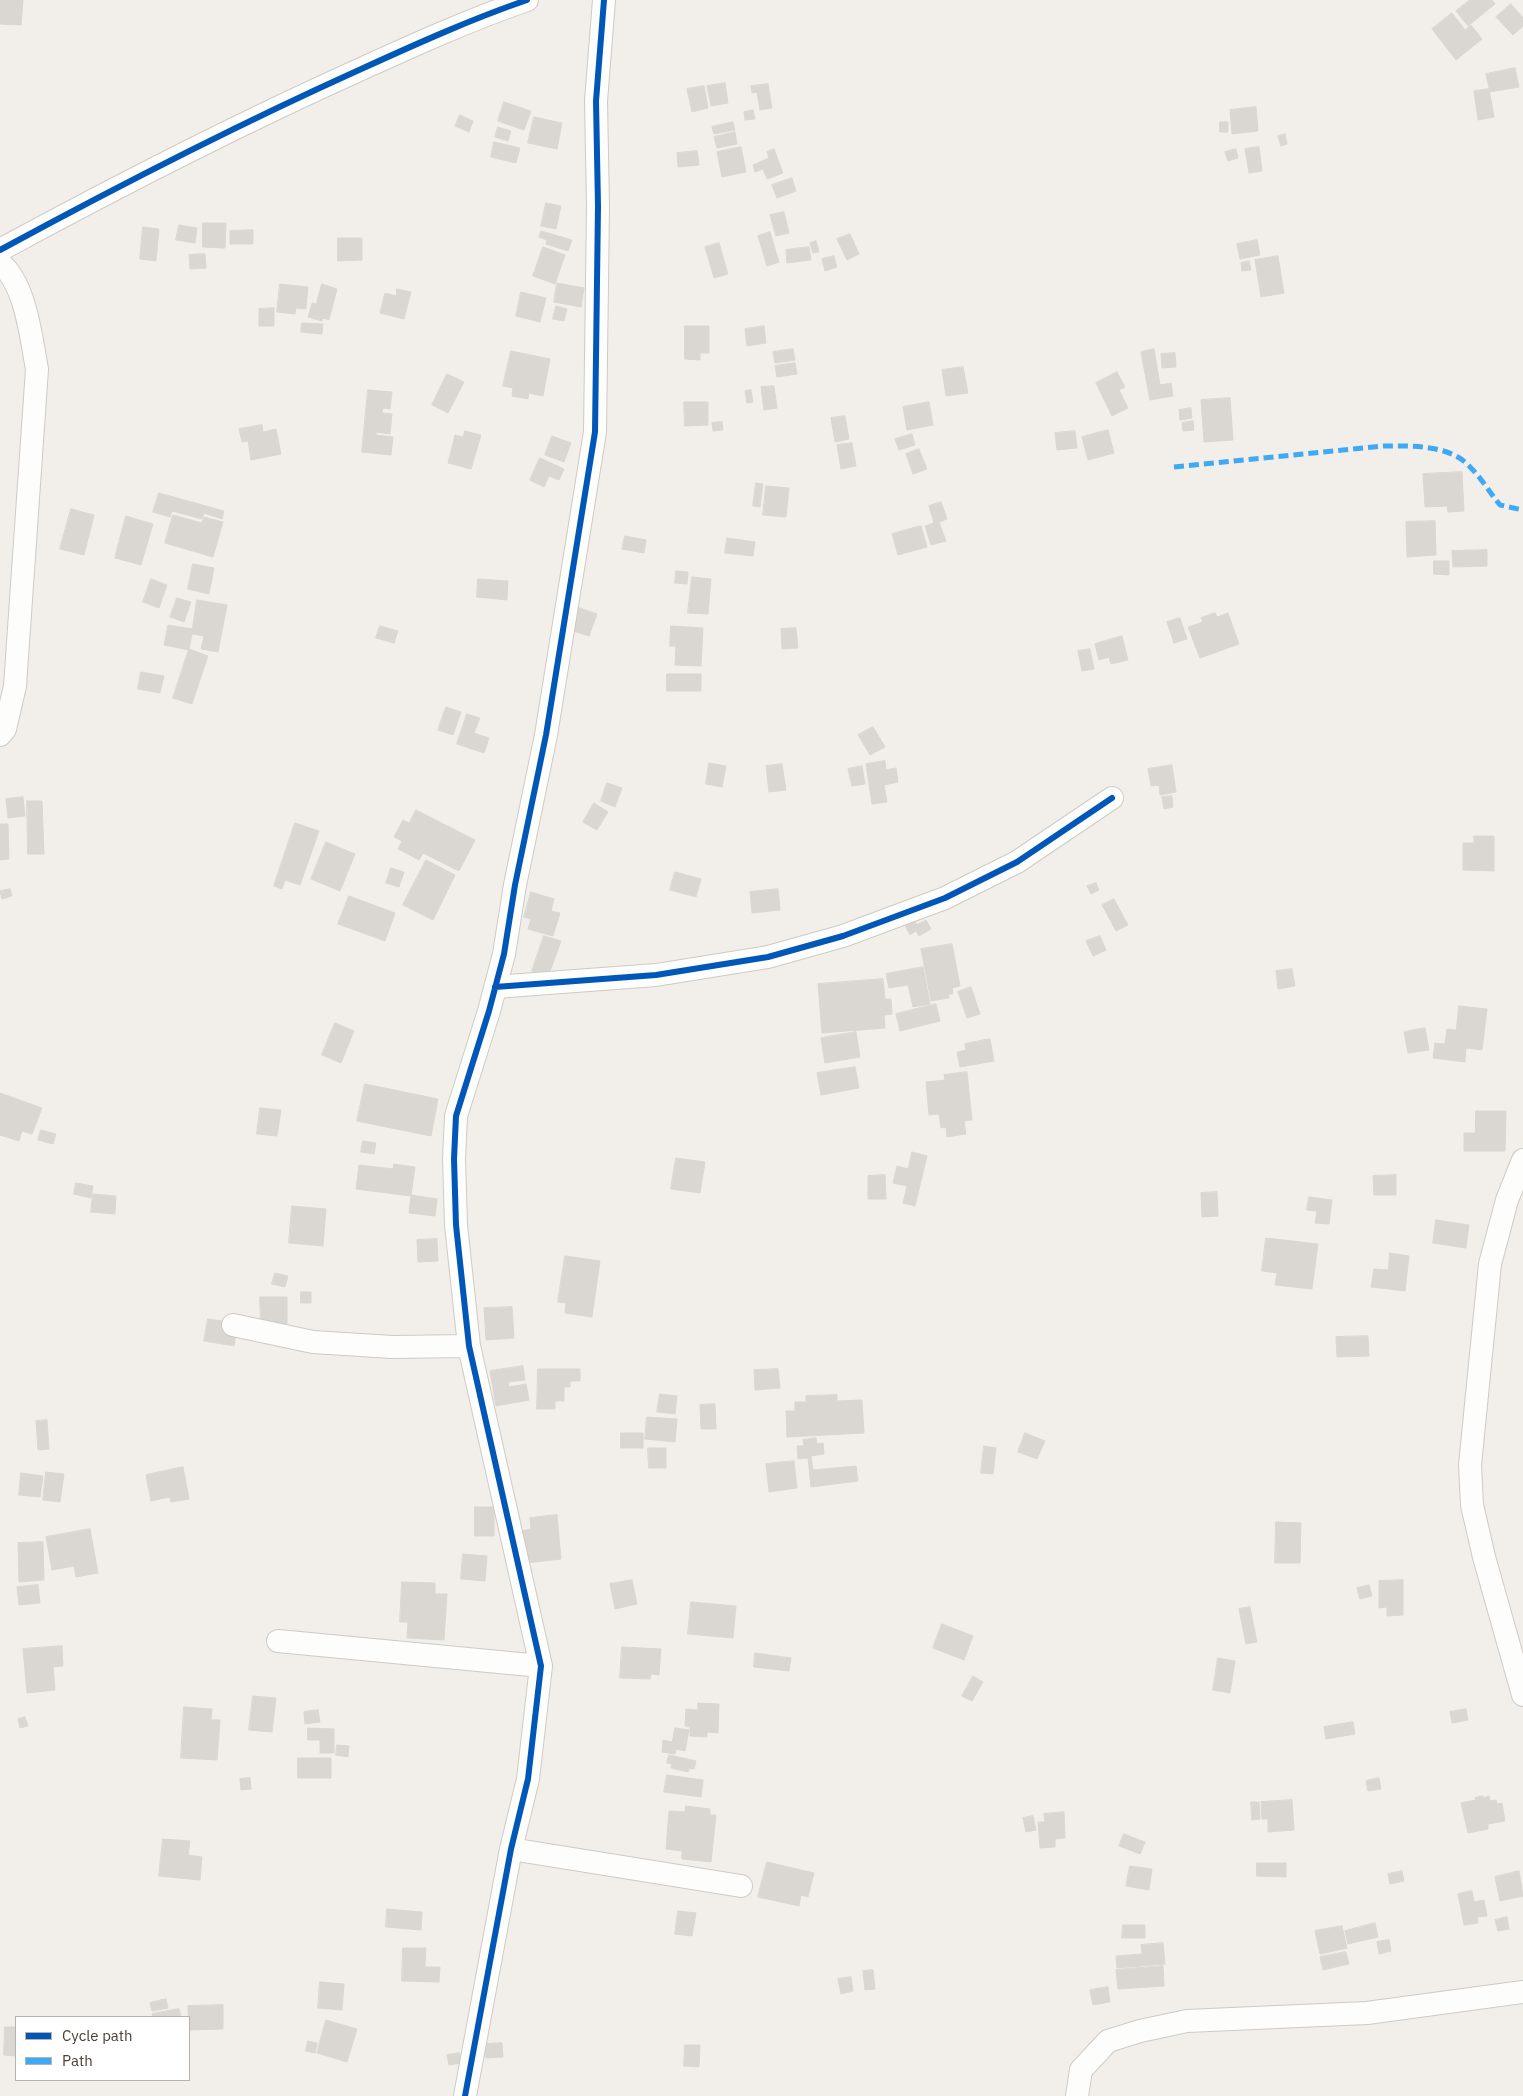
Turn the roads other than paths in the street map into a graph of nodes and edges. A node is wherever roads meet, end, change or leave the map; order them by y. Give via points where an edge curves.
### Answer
1 (526, 0) edge
2 (604, 0) edge
3 (0, 250) edge
4 (0, 263) edge
5 (0, 735) edge
6 (1112, 798) dead end
7 (496, 987) junction
8 (1523, 1160) edge
9 (233, 1325) dead end
10 (468, 1346) junction
11 (278, 1641) dead end
12 (541, 1666) junction
13 (1523, 1695) edge
14 (511, 1849) junction
15 (741, 1886) dead end
16 (1523, 1992) edge
17 (465, 2096) edge
18 (1077, 2096) edge

1 - 3 street via 469,21 280,105
2 - 7 street via 596,101 595,432 546,735
4 - 5 street via 8,269 18,288 37,369 15,686
6 - 7 street via 1009,866 945,898 843,936 768,957 656,975
7 - 10 street via 456,1116 456,1225
8 - 13 street via 1507,1200 1490,1264 1470,1465 1472,1505
9 - 10 street via 313,1342 392,1348
10 - 12 street
11 - 12 street
12 - 14 street via 528,1779
14 - 15 street
14 - 17 street
16 - 18 street via 1367,2013 1187,2021 1140,2031 1108,2042 1081,2070

